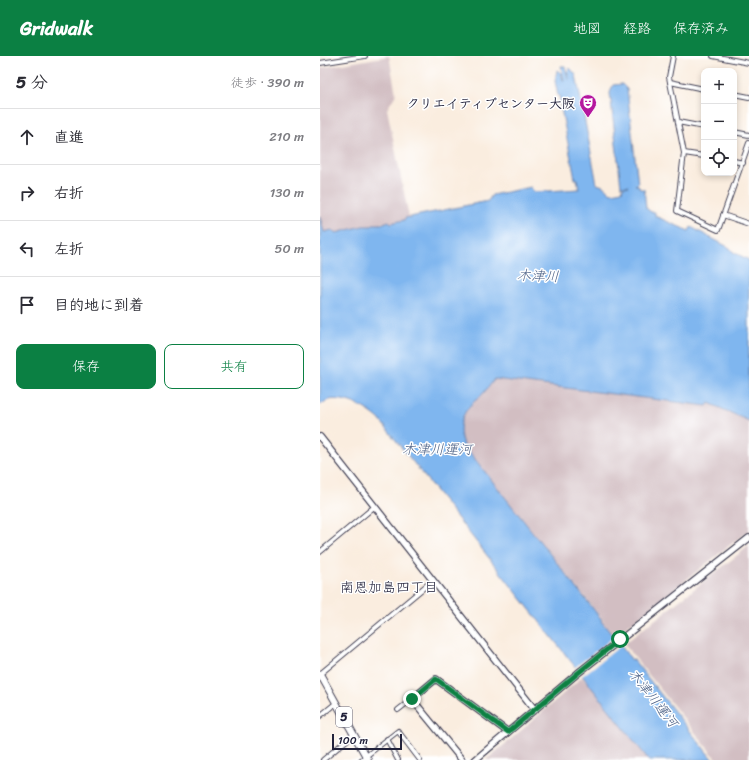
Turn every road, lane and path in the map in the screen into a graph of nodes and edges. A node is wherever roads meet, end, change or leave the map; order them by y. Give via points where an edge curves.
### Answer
1 (365, 56) edge
2 (673, 56) edge
3 (714, 56) edge
4 (320, 63) edge
5 (749, 63) edge
6 (670, 82) junction
7 (701, 88) edge
8 (737, 95) edge
9 (749, 97) edge
10 (678, 122) junction
11 (701, 126) edge
12 (737, 133) edge
13 (749, 135) edge
14 (749, 143) edge
15 (684, 153) junction
16 (701, 156) edge
17 (737, 162) edge
18 (743, 163) junction
19 (723, 215) junction
20 (749, 224) edge
21 (320, 437) edge
22 (374, 507) junction
23 (749, 538) edge
24 (320, 552) edge
25 (433, 580) junction
26 (320, 674) edge
27 (412, 699) junction
28 (336, 703) junction
29 (398, 710) dead end
30 (535, 710) junction
31 (320, 716) edge
32 (508, 732) junction
33 (354, 734) junction
34 (387, 739) junction
35 (365, 759) edge
36 (418, 759) edge
37 (323, 760) edge
38 (398, 760) edge
39 (462, 760) edge
40 (475, 760) edge

1 - 4 street
2 - 6 street
3 - 5 street
6 - 7 street
6 - 10 street
8 - 9 street
10 - 11 street
10 - 15 street
12 - 13 street
14 - 18 street
15 - 16 street
15 - 19 street via 678,211 718,230
17 - 18 street
18 - 19 street
19 - 20 street
21 - 22 street
22 - 24 street
22 - 25 street
23 - 30 street via 620,639
25 - 26 street
25 - 30 street
26 - 28 main road, 5
27 - 29 street
27 - 32 street via 436,679
27 - 39 street
28 - 31 street
28 - 33 main road, 5
30 - 32 street
32 - 40 street
33 - 35 main road, 5
33 - 37 street
34 - 35 street
34 - 36 street via 398,731
34 - 38 street

